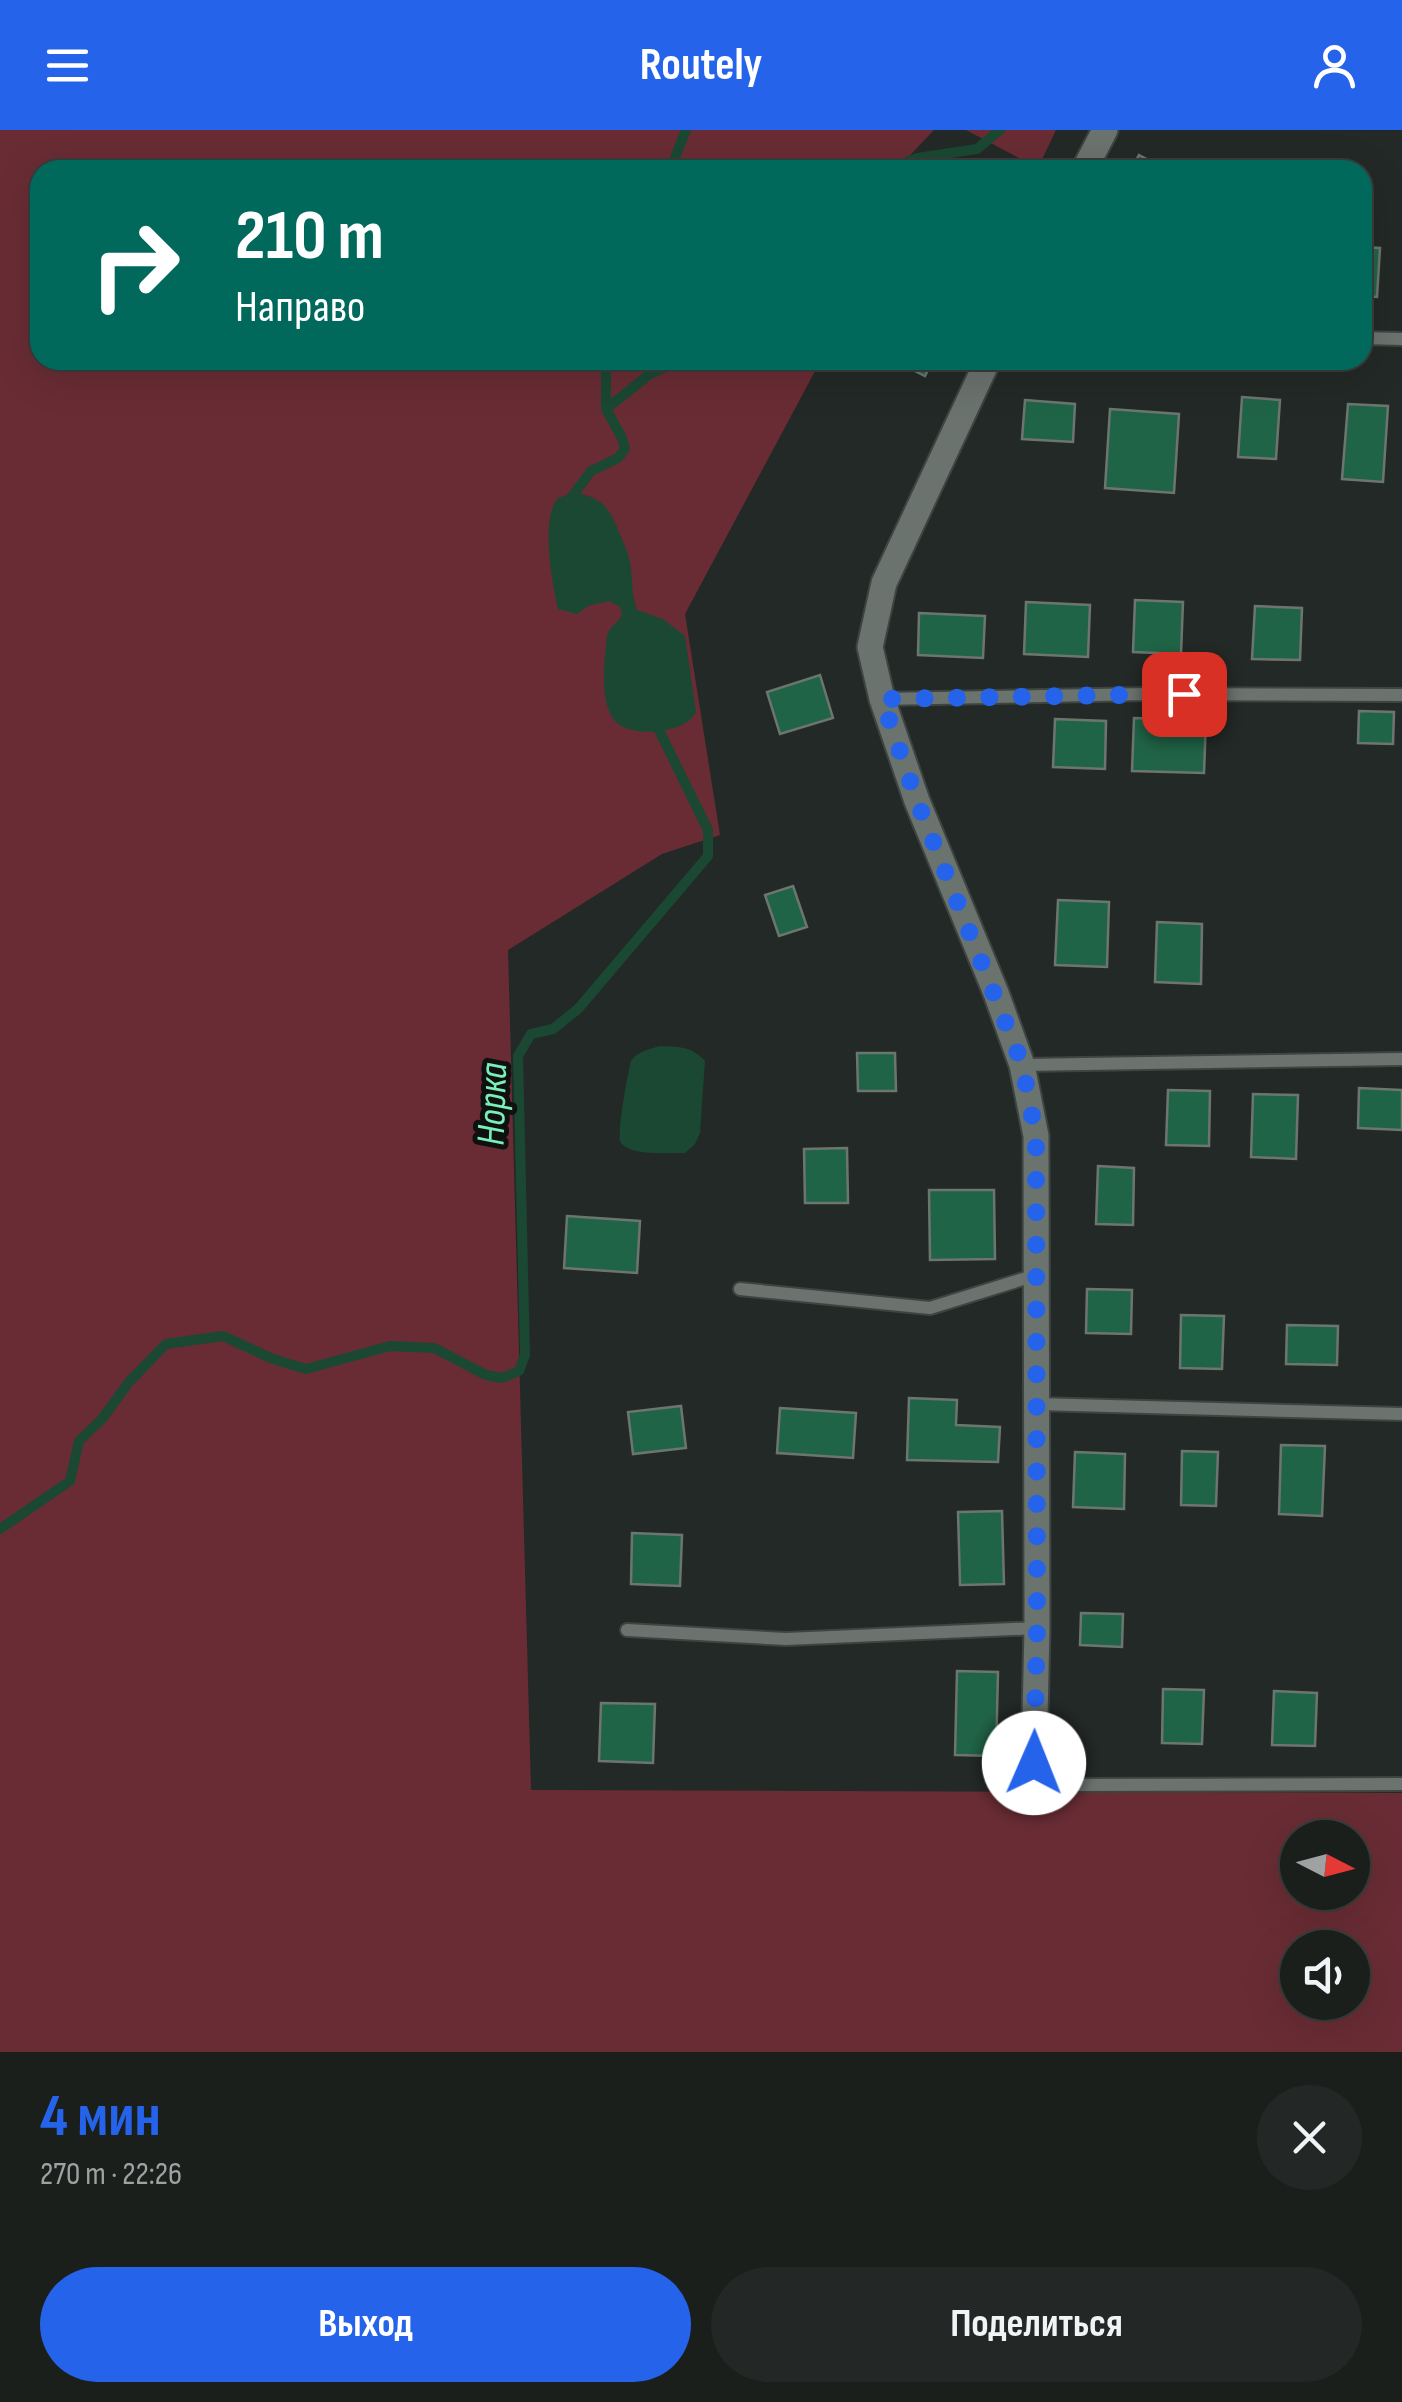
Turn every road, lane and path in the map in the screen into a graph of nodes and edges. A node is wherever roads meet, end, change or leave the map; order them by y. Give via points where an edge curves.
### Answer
1 (1104, 130) edge
2 (1089, 160) edge
3 (1372, 338) edge
4 (1402, 339) edge
5 (983, 370) edge
6 (1402, 695) edge
7 (882, 699) junction
8 (1402, 1059) edge
9 (1022, 1064) junction
10 (1036, 1276) junction
11 (740, 1290) dead end
12 (1037, 1404) junction
13 (1402, 1414) edge
14 (1037, 1628) junction
15 (627, 1630) dead end
16 (1034, 1763) joint
17 (1402, 1784) edge

1 - 2 street
3 - 4 lane
5 - 7 street via 884,583 870,647
6 - 7 lane
7 - 9 street
8 - 9 lane
9 - 10 street via 1036,1136
10 - 11 lane via 930,1308
10 - 12 street
12 - 13 lane
12 - 14 street
14 - 15 lane via 786,1638
14 - 16 street
16 - 17 lane via 1063,1785

